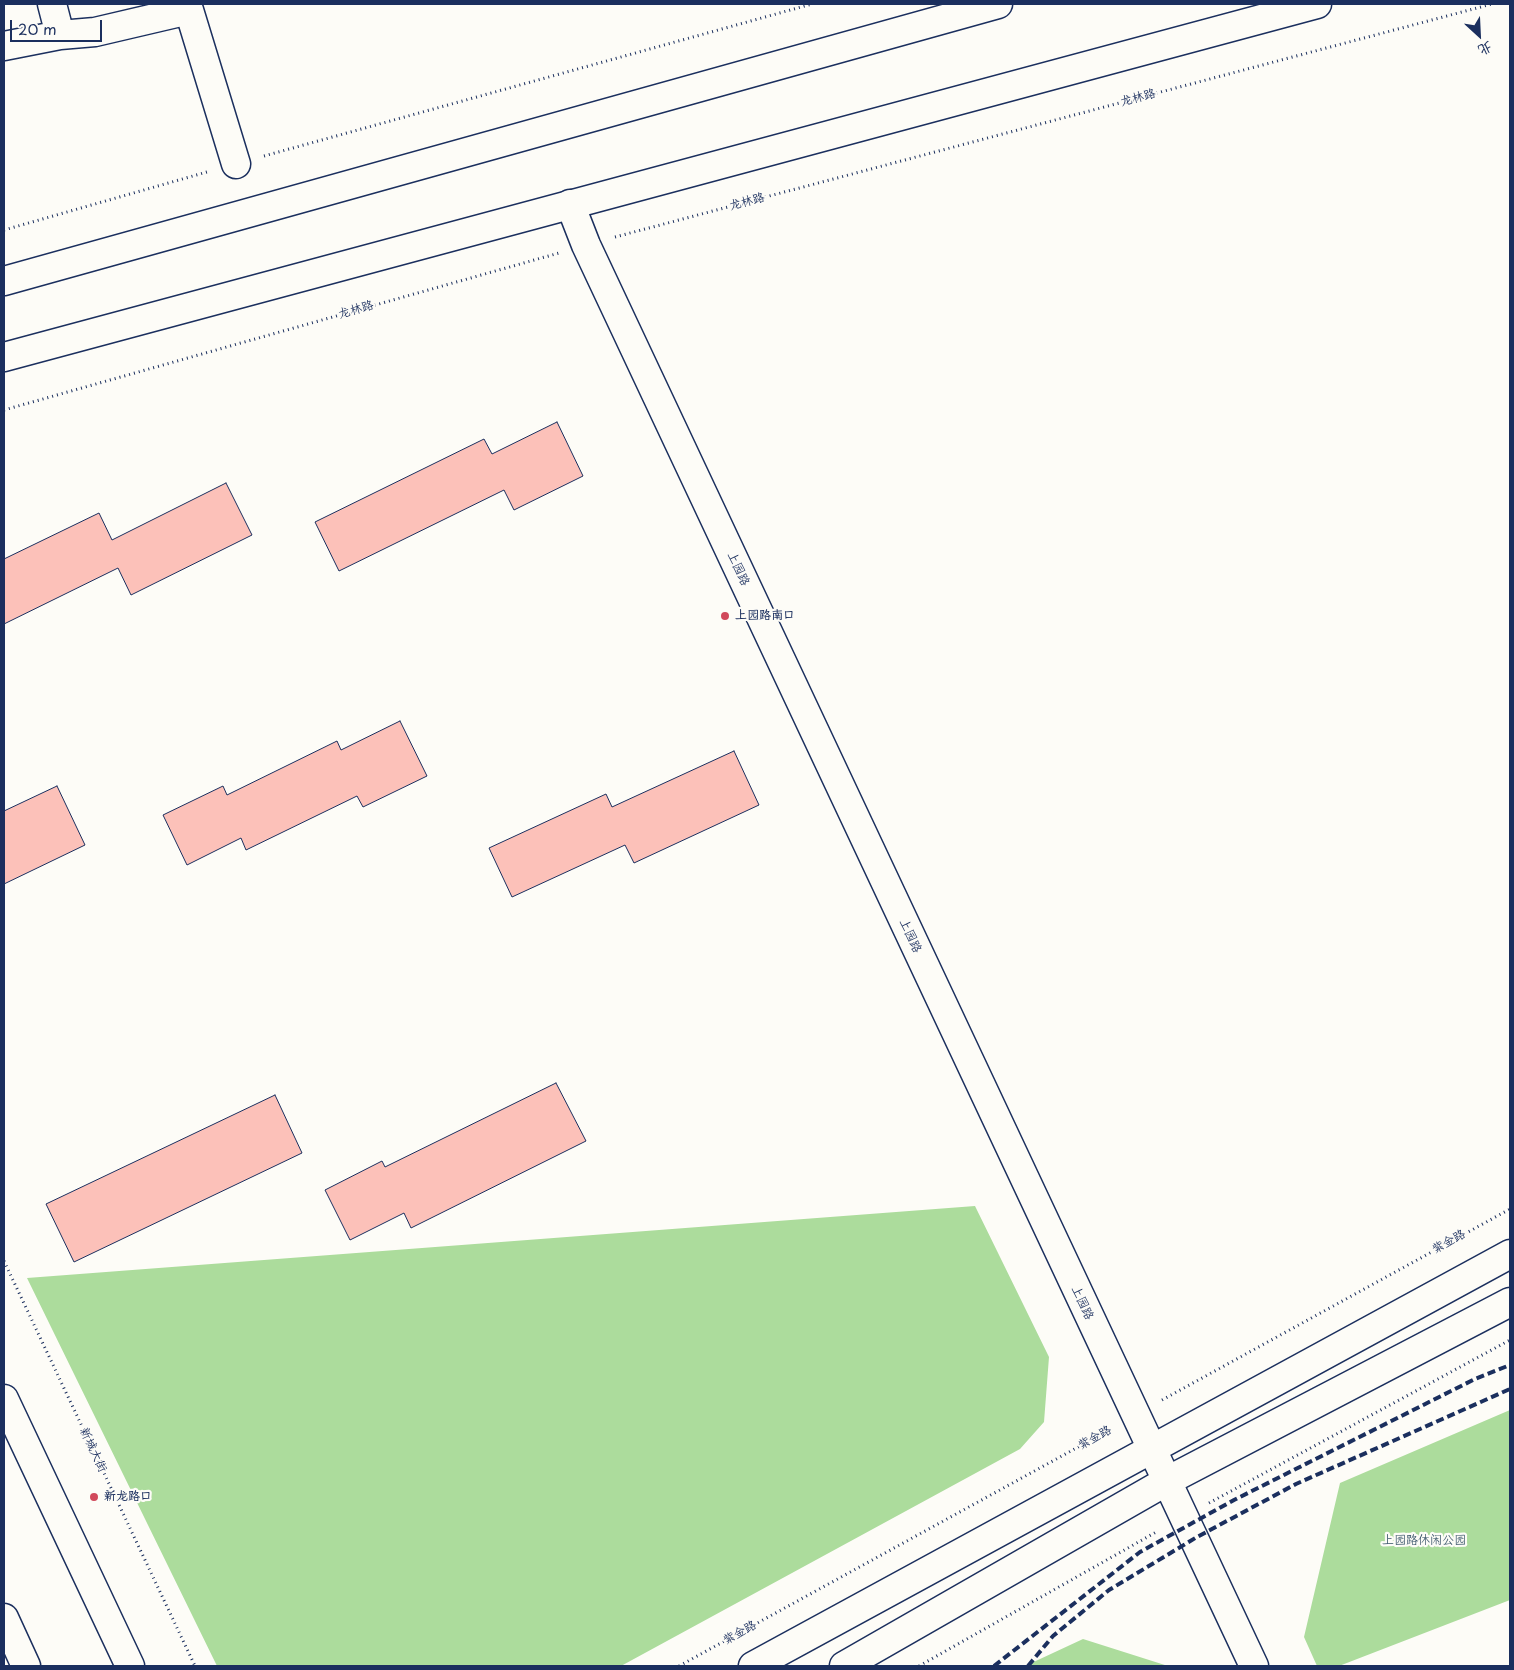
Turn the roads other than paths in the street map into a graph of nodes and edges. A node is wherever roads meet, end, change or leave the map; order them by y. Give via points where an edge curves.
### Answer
1 (52, 4) edge
2 (998, 4) edge
3 (1317, 4) edge
4 (60, 35) junction
5 (4, 46) edge
6 (236, 164) road end
7 (570, 204) junction
8 (4, 280) edge
9 (4, 357) edge
10 (1510, 1254) edge
11 (1510, 1302) edge
12 (4, 1399) edge
13 (1150, 1450) junction
14 (1167, 1481) junction
15 (4, 1618) edge
16 (26, 1666) edge
17 (130, 1666) edge
18 (753, 1666) edge
19 (844, 1666) edge
20 (1254, 1666) edge

1 - 4 main road
2 - 8 main road
3 - 7 main road
4 - 5 main road
4 - 6 main road via 95,32 189,10
7 - 9 main road
7 - 13 main road, 上园路 via 586,245
10 - 13 main road
11 - 14 main road
12 - 17 main road
13 - 14 main road, 上园路
13 - 18 main road
14 - 19 main road
14 - 20 main road, 上园路
15 - 16 main road

